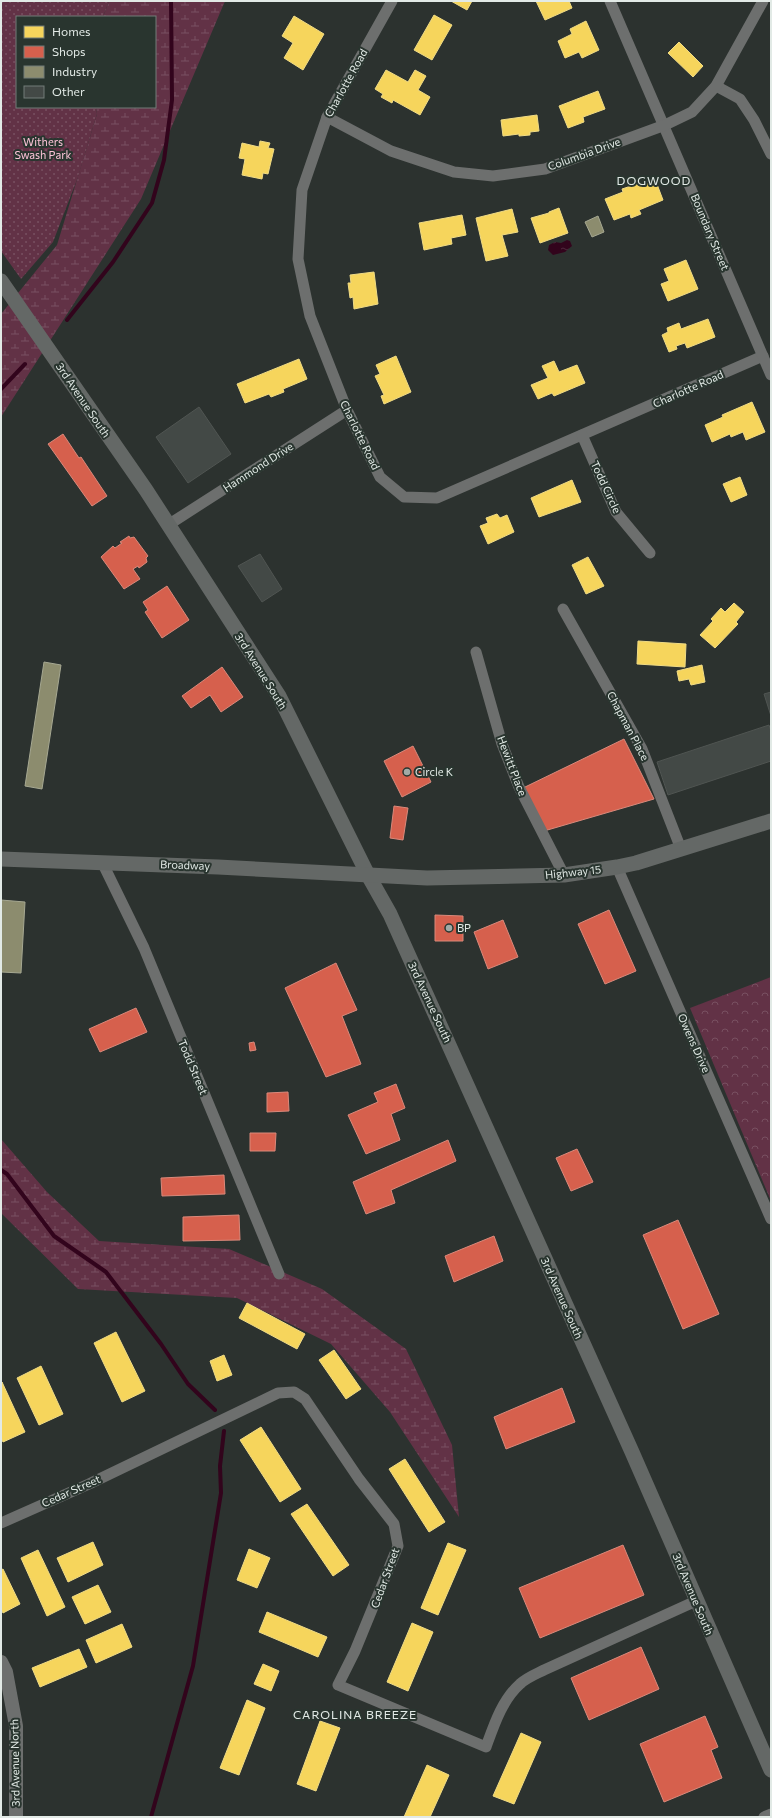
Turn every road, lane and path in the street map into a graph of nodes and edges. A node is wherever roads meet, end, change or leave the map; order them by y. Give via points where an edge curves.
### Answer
1 (392, 1) edge
2 (610, 1) edge
3 (763, 1) edge
4 (716, 86) junction
5 (327, 117) junction
6 (665, 125) junction
7 (771, 154) edge
8 (1, 281) edge
9 (763, 356) junction
10 (771, 374) edge
11 (347, 410) junction
12 (582, 435) junction
13 (168, 525) junction
14 (650, 553) dead end
15 (563, 609) dead end
16 (476, 652) dead end
17 (771, 821) edge
18 (681, 849) junction
19 (1, 859) edge
20 (102, 862) junction
21 (617, 867) junction
22 (564, 874) junction
23 (368, 875) junction
24 (771, 1219) edge
25 (279, 1274) dead end
26 (1, 1523) edge
27 (696, 1601) junction
28 (1, 1662) edge
29 (771, 1770) edge
30 (771, 1814) edge
31 (16, 1817) edge
32 (764, 1817) edge

1 - 5 street, Charlotte Road
2 - 6 street, Boundary Street
3 - 4 street, Columbia Drive
4 - 6 street, Columbia Drive via 692,112
4 - 7 street via 740,99
5 - 6 street, Columbia Drive via 391,151 454,172 493,176 545,169
5 - 11 street, Charlotte Road via 302,190 298,259 310,316
6 - 9 street, Boundary Street
8 - 13 main road, 3rd Avenue South
9 - 10 street, Boundary Street
9 - 12 street, Charlotte Road
11 - 12 street, Charlotte Road via 380,477 404,496 437,498
11 - 13 street, Hammond Drive
12 - 14 street, Todd Circle via 616,512
13 - 23 main road, 3rd Avenue South via 279,696
15 - 18 street, Chapman Place via 642,749
16 - 22 street, Hewitt Place via 502,744 519,787
17 - 18 main road, Highway 15
18 - 21 main road, Highway 15
19 - 20 main road, Broadway
20 - 23 main road, Broadway
20 - 25 street, Todd Street via 144,948
21 - 22 main road, Highway 15
21 - 24 street, Owens Drive
22 - 23 main road, Highway 15 via 428,878
23 - 27 main road, 3rd Avenue South via 390,914 477,1104 627,1439
26 - 27 street, Cedar Street via 89,1484 278,1393 294,1392 305,1398 359,1479 394,1524 398,1546 361,1637 338,1685 486,1747 505,1702 520,1684 544,1670
27 - 29 main road, 3rd Avenue South
28 - 31 street, 3rd Avenue North via 6,1672 16,1726
30 - 32 street

